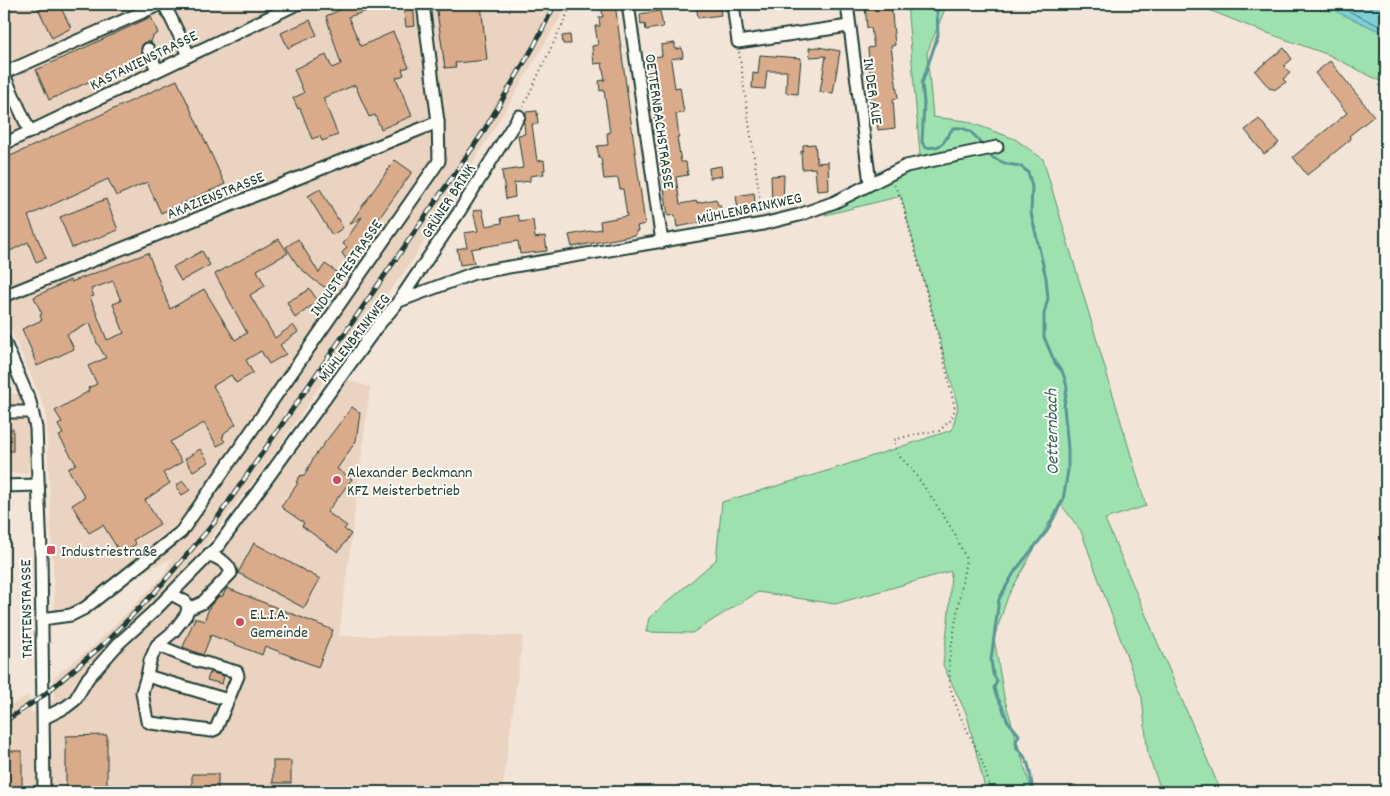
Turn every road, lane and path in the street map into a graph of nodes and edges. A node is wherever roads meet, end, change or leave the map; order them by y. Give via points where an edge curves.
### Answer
1 (162, 4) edge
2 (297, 4) edge
3 (423, 4) edge
4 (572, 4) edge
5 (628, 4) edge
6 (733, 4) edge
7 (847, 4) edge
8 (849, 26) junction
9 (738, 42) junction
10 (148, 49) dead end
11 (189, 54) junction
12 (157, 70) junction
13 (4, 74) edge
14 (519, 116) joint
15 (438, 122) junction
16 (30, 132) junction
17 (4, 144) edge
18 (997, 148) dead end
19 (888, 174) junction
20 (870, 183) junction
21 (763, 224) junction
22 (662, 242) junction
23 (4, 296) edge
24 (399, 301) junction
25 (4, 341) edge
26 (4, 412) edge
27 (32, 412) junction
28 (38, 485) junction
29 (4, 486) edge
30 (209, 554) junction
31 (171, 594) junction
32 (188, 609) junction
33 (42, 619) junction
34 (157, 645) junction
35 (147, 676) junction
36 (228, 700) junction
37 (44, 718) junction
38 (44, 792) edge
39 (992, 792) edge

1 - 11 street
1 - 13 street
2 - 11 street, KASTANIENSTRASSE
3 - 15 street, INDUSTRIESTRASSE
4 - 14 path
5 - 22 street, OETTERNBACHSTRASSE
6 - 9 street
7 - 8 street, IN DER AUE
8 - 9 street
8 - 20 street, IN DER AUE
9 - 21 path
10 - 12 street
11 - 12 street, KASTANIENSTRASSE
12 - 16 street, KASTANIENSTRASSE
13 - 16 street
14 - 24 street, GRÜNER BRINK
15 - 23 street, AKAZIENSTRASSE
15 - 33 street, INDUSTRIESTRASSE via 439,161 181,532 85,608 71,615
16 - 17 street, KASTANIENSTRASSE
18 - 19 street, MÜHLENBRINKWEG via 906,166
19 - 20 street, MÜHLENBRINKWEG
19 - 39 path via 902,198 955,409 951,420 938,431 894,440 898,455 932,498 955,534 966,559 949,661 950,687
20 - 21 street, MÜHLENBRINKWEG via 835,202
21 - 22 street, MÜHLENBRINKWEG
22 - 24 street, MÜHLENBRINKWEG via 474,273
24 - 30 street, MÜHLENBRINKWEG via 219,545
25 - 27 street, TRIFTENSTRASSE
26 - 27 street
27 - 28 street, TRIFTENSTRASSE via 36,428
28 - 29 street
28 - 33 street, TRIFTENSTRASSE
30 - 31 street, MÜHLENBRINKWEG
30 - 32 street via 224,562 231,573 202,603
31 - 32 street via 186,602
31 - 37 street, MÜHLENBRINKWEG via 119,643 88,678 74,700
32 - 34 street via 173,632
33 - 37 street, TRIFTENSTRASSE
34 - 35 street
34 - 36 street via 237,672
35 - 36 street
35 - 36 street via 142,692 150,723 211,731 216,729
37 - 38 street, TRIFTENSTRASSE

